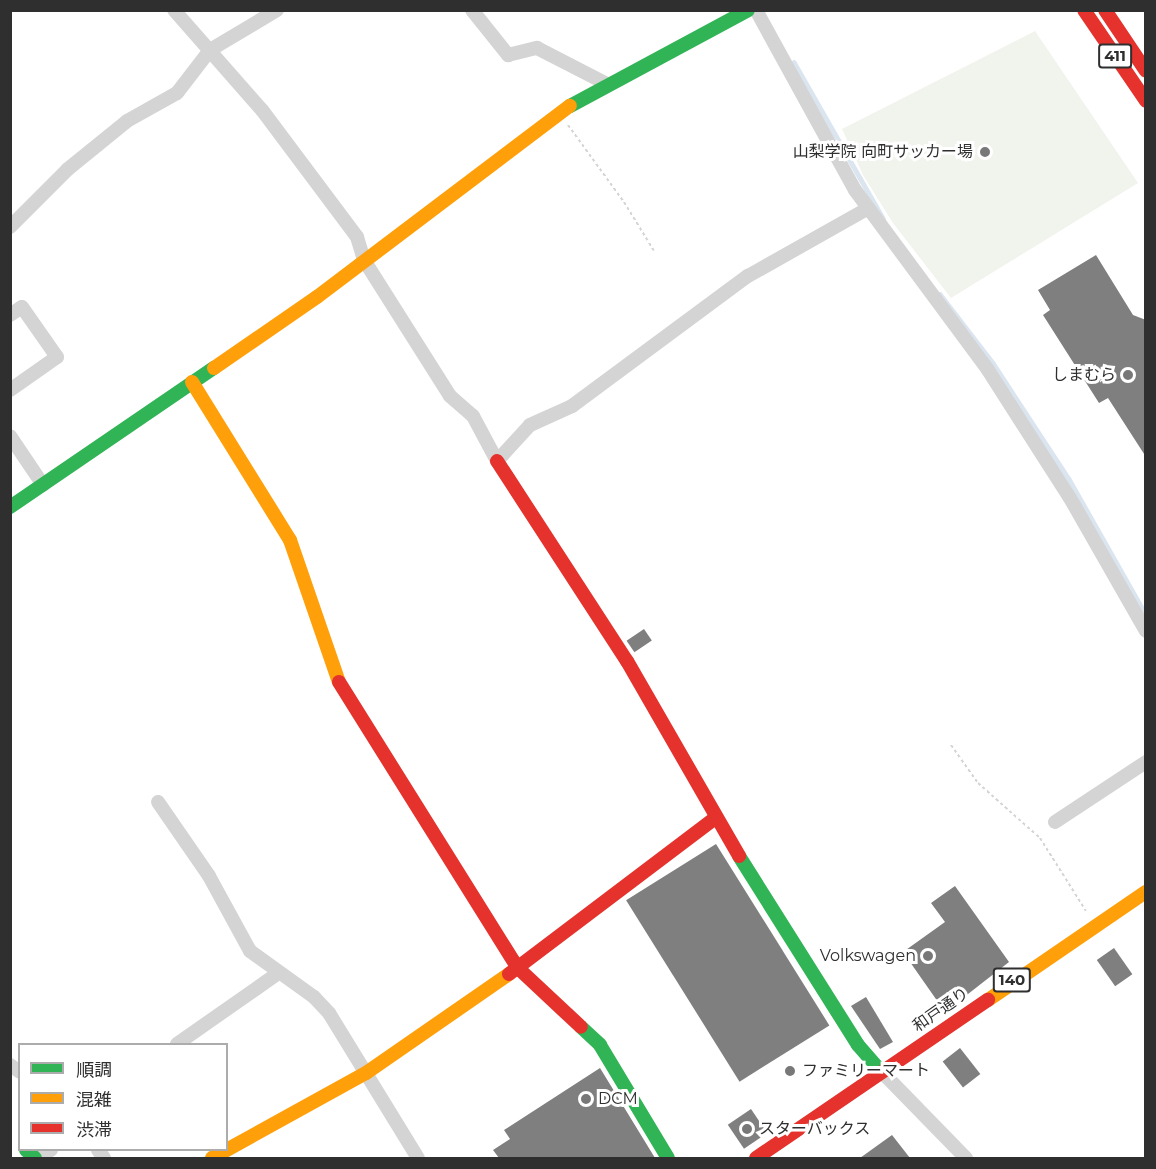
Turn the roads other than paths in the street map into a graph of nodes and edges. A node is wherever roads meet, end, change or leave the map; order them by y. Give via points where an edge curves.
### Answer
1 (174, 10) edge
2 (276, 10) edge
3 (472, 10) edge
4 (748, 10) edge
5 (756, 10) edge
6 (1084, 10) edge
7 (1105, 10) edge
8 (210, 50) junction
9 (1146, 71) edge
10 (606, 84) junction
11 (1146, 101) edge
12 (867, 209) junction
13 (10, 227) edge
14 (364, 260) junction
15 (10, 315) edge
16 (192, 382) junction
17 (12, 384) edge
18 (10, 436) edge
19 (497, 461) junction
20 (43, 484) junction
21 (10, 507) edge
22 (1146, 631) edge
23 (1146, 762) edge
24 (158, 802) dead end
25 (715, 818) junction
26 (1055, 822) dead end
27 (1146, 892) edge
28 (518, 968) junction
29 (278, 974) junction
30 (178, 1043) edge
31 (881, 1071) junction
32 (366, 1073) junction
33 (228, 1149) edge
34 (418, 1158) edge
35 (668, 1158) edge
36 (756, 1158) edge
37 (966, 1158) edge

1 - 8 street
2 - 8 street
3 - 10 street via 508,55 537,48
4 - 10 main road
5 - 12 street
6 - 11 main road, 411
7 - 9 main road, 411
8 - 13 street via 177,93 127,121 68,169
8 - 14 street via 262,110 357,237
10 - 14 main road via 559,113
12 - 19 street via 748,276 572,406 530,425
12 - 22 street via 988,370 1070,498
14 - 16 main road
14 - 19 street via 450,396 473,416
15 - 17 street via 22,307 57,357
16 - 20 main road
16 - 28 main road via 290,540 338,680
18 - 20 street
19 - 25 main road via 627,661
20 - 21 main road
23 - 26 street
24 - 29 street via 209,876 249,951
25 - 28 main road
25 - 31 main road via 858,1046
27 - 31 main road, 和戸通り / 140
28 - 32 main road
28 - 35 main road via 600,1045
29 - 30 street
29 - 32 street via 314,997 329,1013
31 - 36 main road, 和戸通り / 140
31 - 37 street
32 - 33 main road
32 - 34 street

